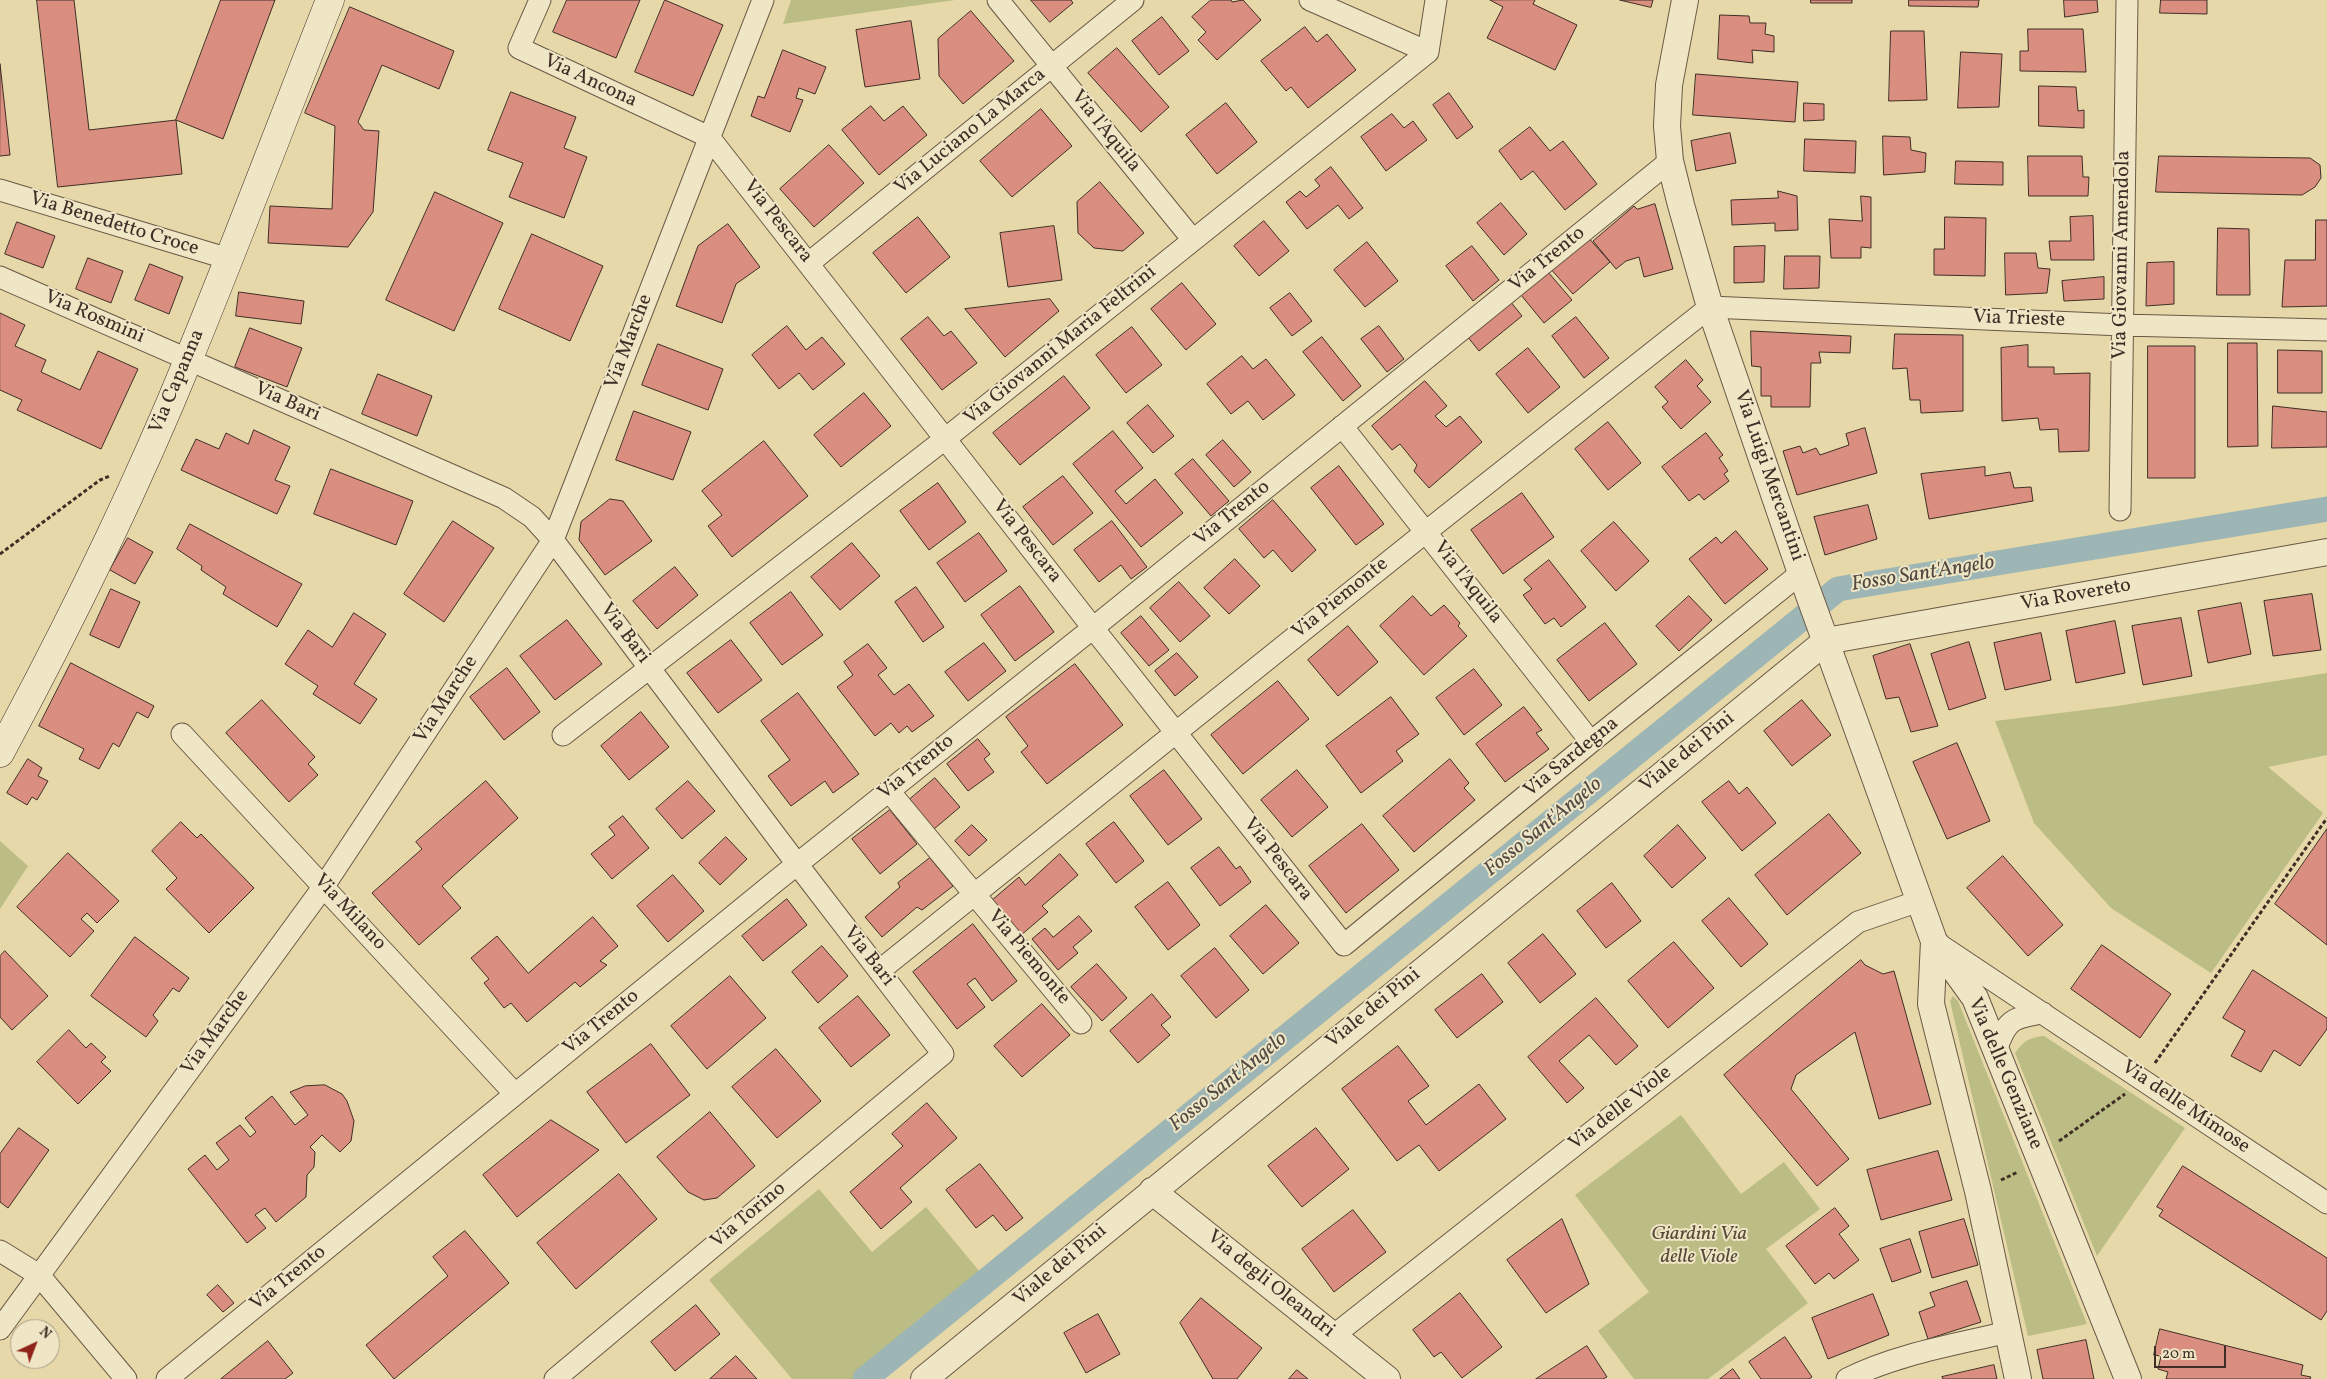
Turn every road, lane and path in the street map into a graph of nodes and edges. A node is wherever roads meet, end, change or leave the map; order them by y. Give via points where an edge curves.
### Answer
1 (330, 0) edge
2 (540, 0) edge
3 (763, 0) edge
4 (998, 0) edge
5 (1133, 0) edge
6 (1310, 0) edge
7 (1436, 0) edge
8 (1686, 0) edge
9 (2126, 0) edge
10 (1428, 52) junction
11 (1052, 66) junction
12 (710, 137) junction
13 (1670, 161) junction
14 (0, 190) edge
15 (1193, 240) junction
16 (229, 259) junction
17 (809, 263) junction
18 (0, 277) edge
19 (1710, 307) junction
20 (2122, 325) junction
21 (2327, 330) edge
22 (189, 359) junction
23 (1342, 426) junction
24 (945, 439) junction
25 (143, 462) junction
26 (2120, 510) dead end
27 (1426, 531) junction
28 (553, 540) junction
29 (2327, 552) edge
30 (0, 554) edge
31 (1801, 573) junction
32 (1093, 628) junction
33 (1826, 641) junction
34 (650, 669) junction
35 (1176, 732) junction
36 (182, 734) dead end
37 (563, 736) dead end
38 (1591, 742) junction
39 (0, 753) edge
40 (889, 791) junction
41 (2327, 818) edge
42 (796, 864) junction
43 (324, 886) junction
44 (974, 894) junction
45 (1919, 901) junction
46 (1934, 941) junction
47 (1344, 945) joint
48 (879, 971) junction
49 (2043, 1013) junction
50 (1082, 1023) dead end
51 (1996, 1050) junction
52 (943, 1054) joint
53 (2144, 1080) junction
54 (515, 1094) junction
55 (2039, 1156) junction
56 (1152, 1190) junction
57 (1978, 1191) junction
58 (2327, 1202) edge
59 (0, 1251) edge
60 (39, 1275) junction
61 (0, 1329) edge
62 (2008, 1332) junction
63 (1333, 1336) junction
64 (126, 1379) edge
65 (167, 1379) edge
66 (555, 1379) edge
67 (924, 1379) edge
68 (1388, 1379) edge
69 (1847, 1379) edge
70 (2018, 1379) edge
71 (2128, 1379) edge

1 - 16 main road, Via Capanna
2 - 12 street, Via Ancona via 519,48
3 - 12 street, Via Marche
4 - 11 street, Via l'Aquila
5 - 11 street, Via Luciano La Marca
6 - 10 street
7 - 10 street
8 - 13 street, Via Luigi Mercantini via 1669,85 1667,126
9 - 20 street, Via Giovanni Amendola
10 - 15 street, Via Giovanni Maria Feltrini
11 - 15 street, Via l'Aquila
11 - 17 street, Via Luciano La Marca
12 - 17 street, Via Pescara
12 - 28 street, Via Marche
13 - 19 street, Via Luigi Mercantini
13 - 23 street, Via Trento
14 - 16 street, Via Benedetto Croce
15 - 24 street, Via Giovanni Maria Feltrini
16 - 22 main road, Via Capanna
17 - 24 street, Via Pescara
18 - 22 street, Via Rosmini
19 - 20 street, Via Trieste
19 - 27 street, Via Piemonte
19 - 31 street, Via Luigi Mercantini
20 - 21 street, Via Trieste
20 - 26 street, Via Giovanni Amendola
22 - 25 main road, Via Capanna
22 - 28 street, Via Bari via 504,498 532,517
23 - 27 street, Via l'Aquila
23 - 32 street, Via Trento
24 - 32 street, Via Pescara
24 - 34 street, Via Giovanni Maria Feltrini
25 - 30 path via 100,480
25 - 39 main road, Via Capanna
27 - 35 street, Via Piemonte
27 - 38 street, Via l'Aquila
28 - 34 street, Via Bari
28 - 43 street, Via Marche
29 - 33 street, Via Rovereto
31 - 33 street, Via Luigi Mercantini
31 - 38 street, Via Sardegna
32 - 35 street, Via Pescara
32 - 40 street, Via Trento
33 - 45 street, Via Luigi Mercantini
33 - 56 street, Viale dei Pini
34 - 37 street, Via Giovanni Maria Feltrini
34 - 42 street, Via Bari
35 - 44 street, Via Piemonte
35 - 47 street, Via Pescara
36 - 43 street, Via Milano
38 - 47 street, Via Sardegna
40 - 42 street, Via Trento
40 - 44 street
41 - 53 path
42 - 48 street, Via Bari
42 - 54 street, Via Trento
43 - 54 street, Via Milano
43 - 60 street, Via Marche
44 - 48 street, Via Piemonte
44 - 50 street, Via Piemonte
45 - 46 street, Via Luigi Mercantini
45 - 63 street, Via delle Viole via 1858,922
46 - 49 street, Via delle Mimose
46 - 51 street, Via delle Genziane via 1975,998
46 - 57 street, Via delle Genziane via 1931,1004
48 - 52 street, Via Bari
49 - 51 street via 2018,1017 2004,1029
49 - 53 street, Via delle Mimose
51 - 55 street, Via delle Genziane
52 - 66 street, Via Torino
53 - 55 path
53 - 58 street, Via delle Mimose
54 - 65 street, Via Trento
55 - 57 path via 2023,1169
55 - 71 street, Via delle Genziane
56 - 63 street, Via degli Oleandri
56 - 67 street, Viale dei Pini
57 - 62 street, Via delle Genziane
59 - 60 street
60 - 61 street, Via Marche
60 - 64 street
62 - 69 street via 1910,1355
62 - 70 street, Via delle Genziane
63 - 68 street, Via degli Oleandri

